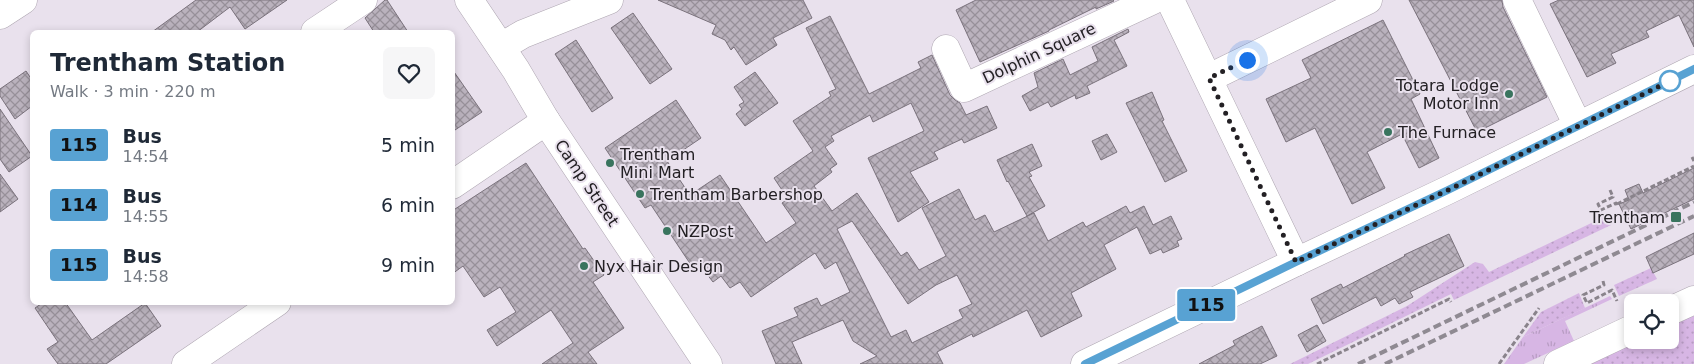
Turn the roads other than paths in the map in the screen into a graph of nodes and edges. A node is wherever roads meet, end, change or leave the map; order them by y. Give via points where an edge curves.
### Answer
1 (23, 0) edge
2 (363, 0) edge
3 (469, 0) edge
4 (608, 0) edge
5 (1153, 0) edge
6 (1170, 0) edge
7 (1368, 0) edge
8 (1517, 0) edge
9 (0, 15) edge
10 (318, 30) edge
11 (501, 47) junction
12 (946, 49) dead end
13 (1694, 69) edge
14 (1209, 78) junction
15 (546, 121) junction
16 (1578, 126) junction
17 (455, 183) edge
18 (1296, 262) junction
19 (1694, 300) edge
20 (273, 305) edge
21 (1679, 307) edge
22 (1624, 333) edge
23 (186, 364) edge
24 (708, 364) edge
25 (1084, 364) edge
26 (1558, 364) edge

1 - 9 street
2 - 10 street
3 - 11 street, Camp Street
4 - 11 street via 523,34
5 - 12 street, Dolphin Square via 964,88
6 - 14 street
7 - 14 street
8 - 16 street
11 - 15 street, Camp Street
13 - 16 street
14 - 18 street
15 - 17 street
15 - 24 street, Camp Street
16 - 18 street
18 - 25 street
19 - 21 street
20 - 23 street
22 - 26 street

